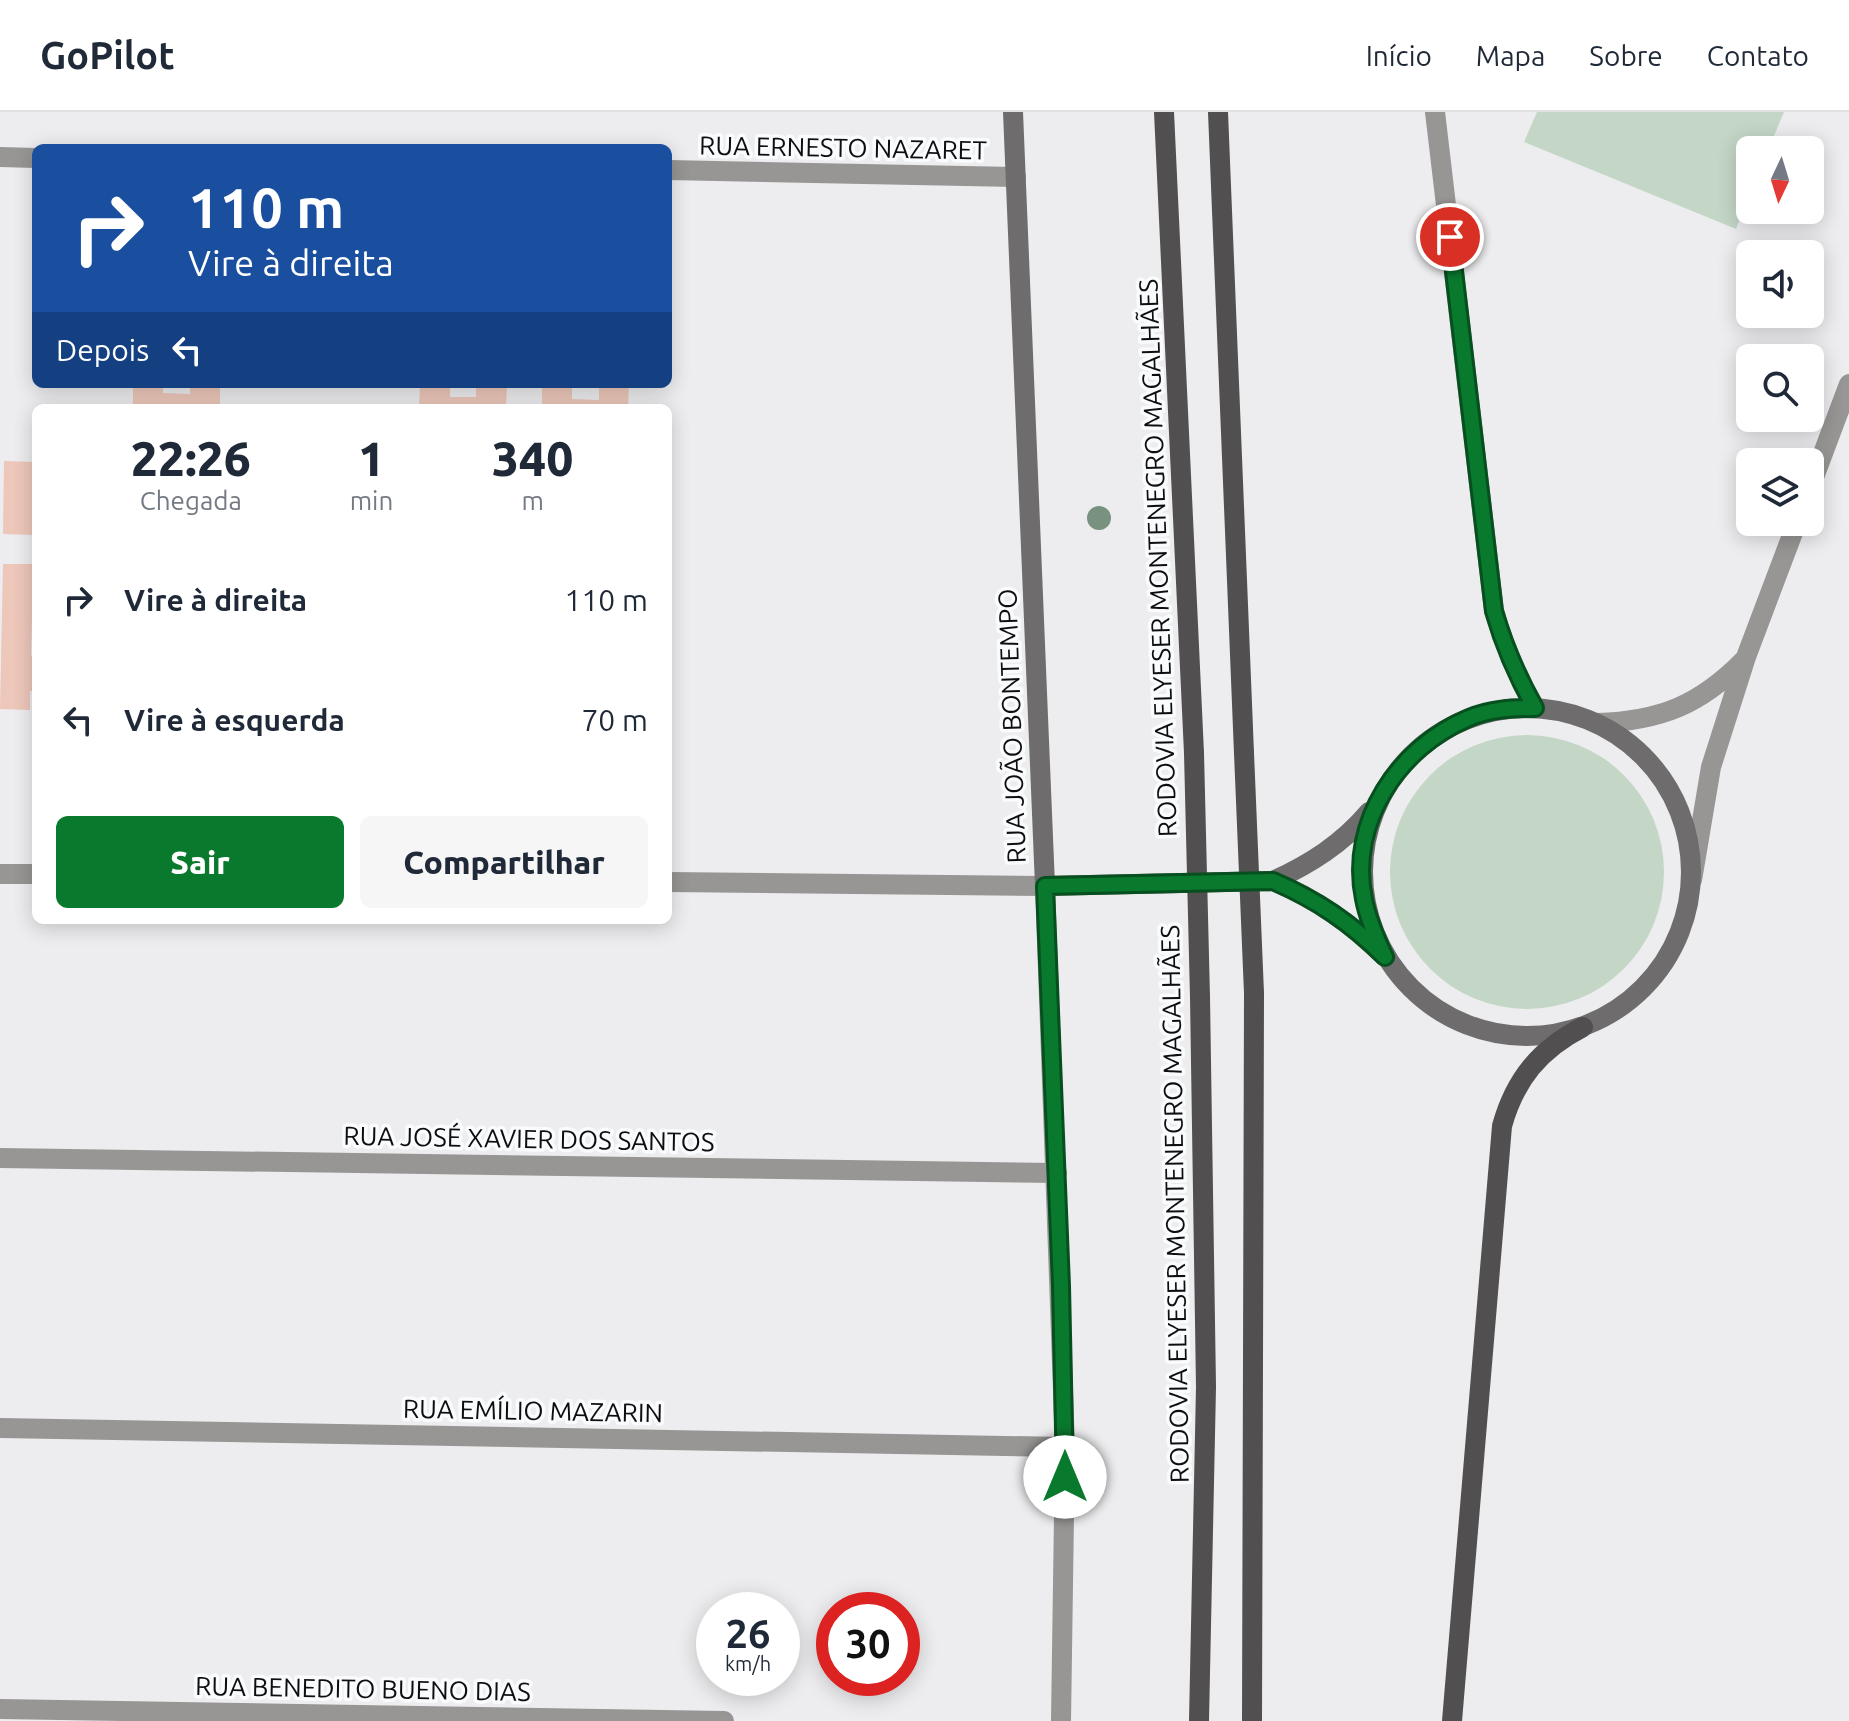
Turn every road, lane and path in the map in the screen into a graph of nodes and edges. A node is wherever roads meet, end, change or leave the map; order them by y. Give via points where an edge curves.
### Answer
1 (1013, 112) edge
2 (1164, 112) edge
3 (1218, 112) edge
4 (1435, 112) edge
5 (0, 157) edge
6 (32, 158) edge
7 (672, 170) edge
8 (1016, 177) junction
9 (1849, 384) edge
10 (1824, 451) edge
11 (1792, 536) edge
12 (1746, 657) junction
13 (1535, 708) junction
14 (1597, 723) junction
15 (1377, 802) junction
16 (0, 874) edge
17 (32, 874) edge
18 (1692, 880) junction
19 (1273, 881) junction
20 (672, 882) edge
21 (1045, 886) junction
22 (1385, 957) junction
23 (1583, 1027) junction
24 (0, 1158) edge
25 (1057, 1173) junction
26 (0, 1428) edge
27 (1065, 1447) junction
28 (0, 1709) edge
29 (724, 1721) edge
30 (1061, 1721) edge
31 (1199, 1721) edge
32 (1252, 1721) edge
33 (1452, 1721) edge

1 - 8 street, RUA JOÃO BONTEMPO
2 - 31 main road, RODOVIA ELYESER MONTENEGRO MAGALHÃES, bridge via 1200,997 1206,1387
3 - 32 main road, bridge via 1254,993
4 - 13 street via 1494,611 1508,655
5 - 6 street
7 - 8 street, RUA ERNESTO NAZARET
8 - 21 street, RUA JOÃO BONTEMPO
9 - 10 street
11 - 12 street
12 - 14 street via 1705,695 1680,708 1654,718
12 - 18 street via 1711,767
13 - 14 street
13 - 15 street via 1502,709 1441,731 1394,774
14 - 18 street via 1649,761 1669,787 1691,848
15 - 19 street via 1331,850
15 - 22 street via 1362,864 1366,907
16 - 17 street
18 - 23 street via 1677,942 1660,970 1630,1000
19 - 21 street
19 - 22 street via 1334,912
20 - 21 street
21 - 25 street, RUA JOÃO BONTEMPO
22 - 23 street via 1429,1004 1487,1032 1551,1035
23 - 33 main road via 1530,1066 1502,1126
24 - 25 street, RUA JOSÉ XAVIER DOS SANTOS
25 - 27 street, RUA JOÃO BONTEMPO
26 - 27 street, RUA EMÍLIO MAZARIN
27 - 30 street, RUA JOÃO BONTEMPO
28 - 29 street, RUA BENEDITO BUENO DIAS

